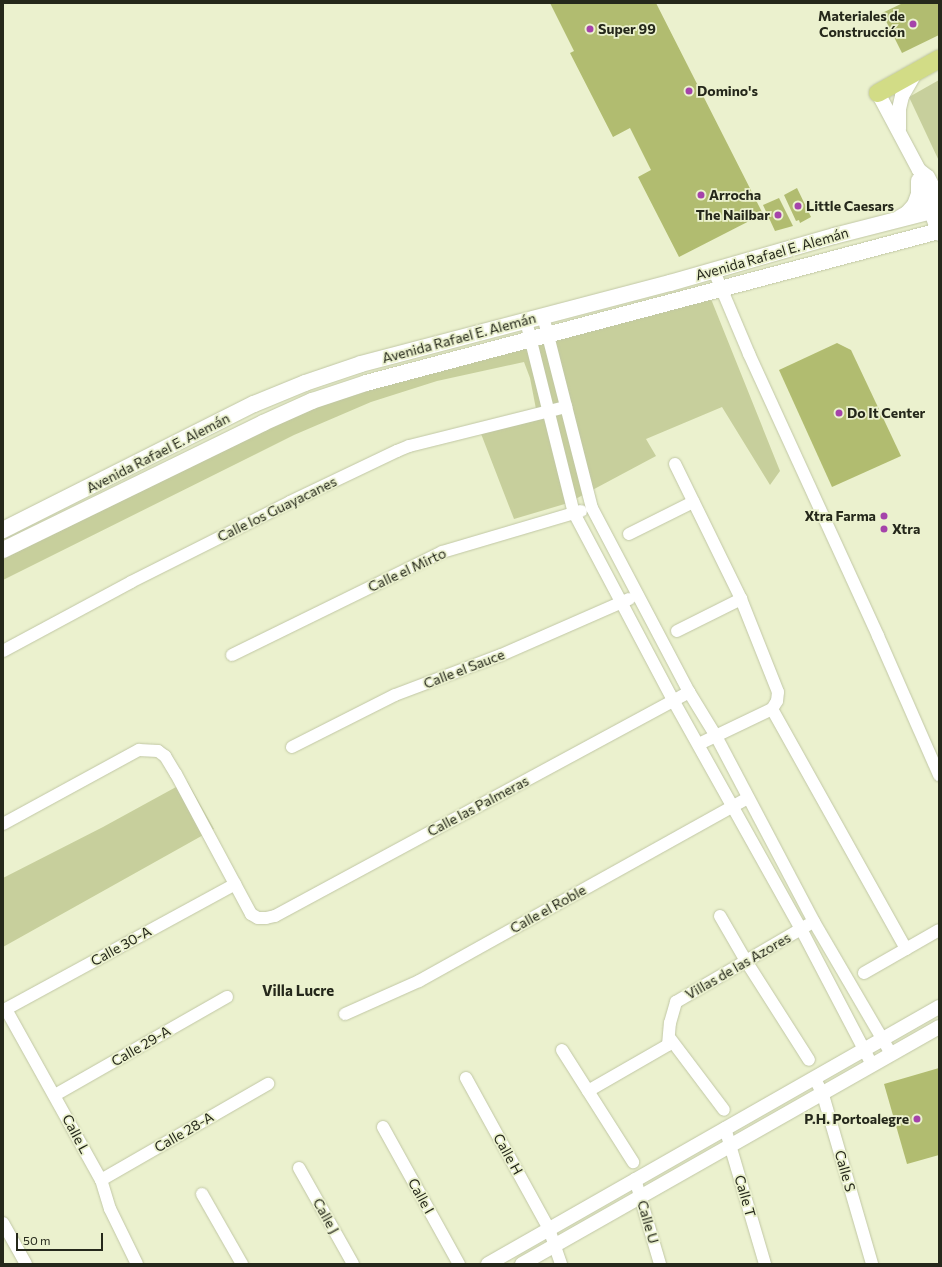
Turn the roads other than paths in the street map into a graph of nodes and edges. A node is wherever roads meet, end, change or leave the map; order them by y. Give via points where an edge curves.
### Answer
1 (939, 59) edge
2 (916, 72) junction
3 (878, 93) joint
4 (899, 130) junction
5 (919, 175) junction
6 (936, 207) edge
7 (896, 220) junction
8 (939, 232) edge
9 (714, 271) junction
10 (721, 289) junction
11 (543, 316) junction
12 (526, 321) junction
13 (548, 335) junction
14 (531, 339) junction
15 (566, 407) junction
16 (548, 412) junction
17 (675, 464) dead end
18 (692, 502) junction
19 (592, 508) junction
20 (574, 513) junction
21 (3, 529) edge
22 (629, 534) dead end
23 (3, 550) edge
24 (637, 595) junction
25 (741, 599) junction
26 (621, 602) junction
27 (677, 631) dead end
28 (3, 651) edge
29 (232, 655) dead end
30 (689, 692) junction
31 (673, 700) junction
32 (772, 709) junction
33 (716, 736) junction
34 (698, 744) junction
35 (292, 747) dead end
36 (939, 776) edge
37 (748, 798) junction
38 (732, 807) junction
39 (3, 824) edge
40 (235, 884) junction
41 (720, 916) dead end
42 (814, 922) junction
43 (801, 929) junction
44 (939, 930) edge
45 (906, 949) junction
46 (746, 961) junction
47 (864, 972) dead end
48 (227, 997) dead end
49 (939, 1007) edge
50 (6, 1009) joint
51 (345, 1014) dead end
52 (939, 1027) edge
53 (669, 1037) junction
54 (882, 1038) junction
55 (864, 1049) junction
56 (562, 1050) dead end
57 (891, 1054) junction
58 (809, 1060) dead end
59 (872, 1066) junction
60 (466, 1078) dead end
61 (814, 1078) junction
62 (268, 1084) dead end
63 (588, 1091) junction
64 (55, 1095) junction
65 (823, 1095) junction
66 (724, 1110) dead end
67 (383, 1127) dead end
68 (725, 1128) junction
69 (730, 1146) junction
70 (633, 1162) dead end
71 (299, 1168) dead end
72 (635, 1179) junction
73 (101, 1180) junction
74 (202, 1194) dead end
75 (640, 1197) junction
76 (3, 1223) edge
77 (549, 1229) junction
78 (555, 1244) junction
79 (26, 1264) edge
80 (137, 1264) edge
81 (242, 1264) edge
82 (353, 1264) edge
83 (459, 1264) edge
84 (488, 1264) edge
85 (522, 1264) edge
86 (561, 1264) edge
87 (660, 1264) edge
88 (765, 1264) edge
89 (872, 1264) edge

1 - 2 main road
2 - 3 main road
2 - 4 street via 902,96
3 - 4 street
4 - 5 street
5 - 6 street
5 - 7 main road via 919,194 915,205
6 - 7 main road, Avenida Rafael E. Alemán
6 - 8 street
7 - 9 main road, Avenida Rafael E. Alemán
8 - 10 main road, Avenida Rafael E. Alemán
9 - 10 street
9 - 11 main road, Avenida Rafael E. Alemán
10 - 13 main road, Avenida Rafael E. Alemán
10 - 36 street
11 - 12 main road, Avenida Rafael E. Alemán
11 - 13 street
12 - 14 street
12 - 21 main road, Avenida Rafael E. Alemán via 361,364 305,383 254,404
13 - 14 main road, Avenida Rafael E. Alemán
13 - 15 street
14 - 16 street
14 - 23 main road, Avenida Rafael E. Alemán via 366,383 312,401
15 - 16 street, Calle los Guayacanes
15 - 19 street
16 - 20 street
16 - 28 street, Calle los Guayacanes via 397,451 138,578
17 - 18 street
18 - 22 street
18 - 25 street
19 - 20 street, Calle el Mirto
19 - 24 street
20 - 26 street
20 - 29 street, Calle el Mirto via 442,552
24 - 26 street, Calle el Sauce
24 - 30 street
25 - 27 street
25 - 32 street via 778,692 777,701
26 - 31 street
26 - 35 street, Calle el Sauce via 501,655 395,695
30 - 31 street, Calle las Palmeras
30 - 33 street
31 - 34 street
31 - 40 street, Calle las Palmeras via 275,916 258,918 251,914
32 - 33 street
32 - 45 street
33 - 34 street
33 - 37 street
34 - 38 street
37 - 38 street, Calle el Roble
37 - 42 street
38 - 43 street
38 - 51 street, Calle el Roble via 419,981
39 - 40 street via 139,750 158,751 165,756 176,774
40 - 50 street, Calle 30-A
41 - 46 street
42 - 43 street, Villas de las Azores
42 - 54 street
43 - 46 street, Villas de las Azores
43 - 55 street
44 - 45 street
45 - 47 street
46 - 53 street, Villas de las Azores via 676,1002
46 - 58 street
48 - 64 street, Calle 29-A
49 - 54 street
50 - 64 street, Calle L
52 - 57 street
53 - 63 street, Villas de las Azores via 668,1046
53 - 66 street
54 - 55 street
54 - 57 street
55 - 59 street
55 - 61 street
56 - 63 street
57 - 59 street
59 - 65 street
60 - 77 street, Calle H
61 - 65 street, Calle S
61 - 68 street
62 - 73 street, Calle 28-A
63 - 70 street
64 - 73 street, Calle L
65 - 69 street
65 - 89 street, Calle S
67 - 83 street, Calle I
68 - 69 street, Calle T
68 - 72 street
69 - 75 street
69 - 88 street, Calle T
71 - 82 street, Calle J
72 - 75 street, Calle U
72 - 77 street
73 - 80 street, Calle L via 110,1209
74 - 81 street
75 - 78 street
75 - 87 street, Calle U
76 - 79 street
77 - 78 street, Calle H
77 - 84 street
78 - 85 street
78 - 86 street, Calle H

